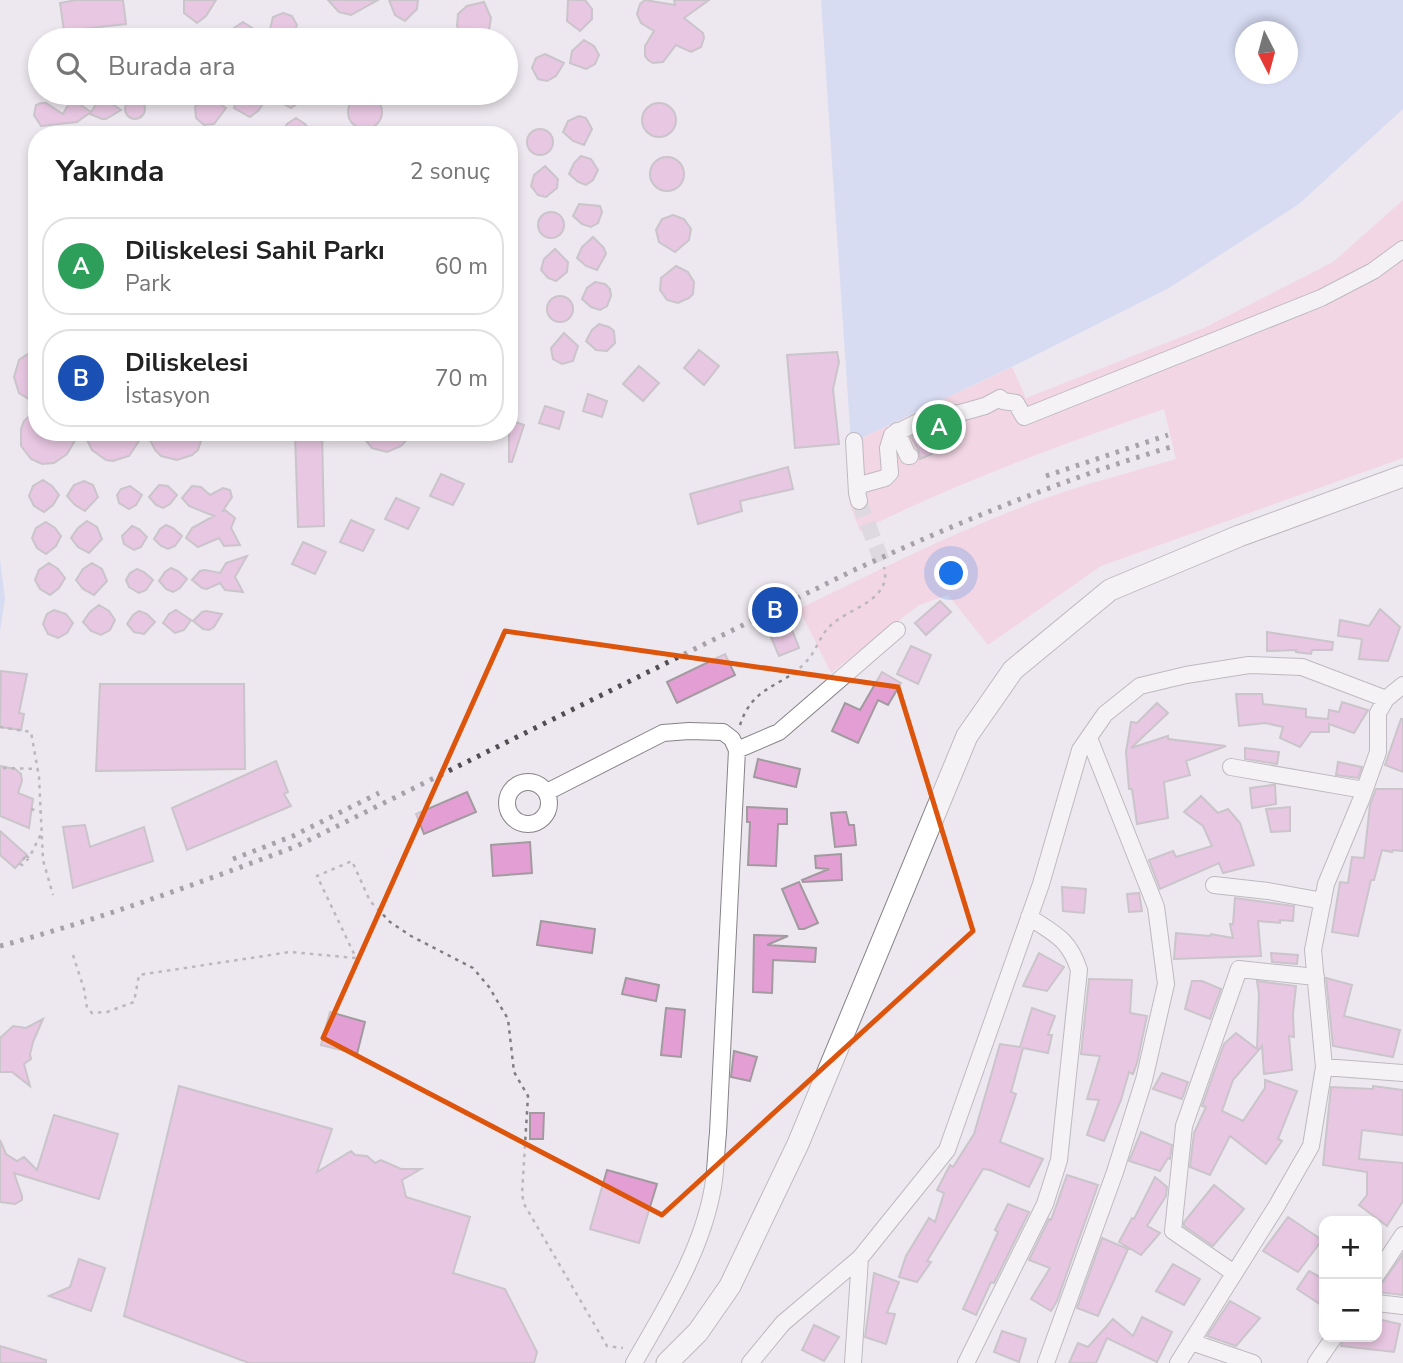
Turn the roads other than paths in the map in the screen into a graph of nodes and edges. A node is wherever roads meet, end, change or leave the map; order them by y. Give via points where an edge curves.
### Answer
1 (1403, 249) edge
2 (897, 431) junction
3 (854, 441) dead end
4 (910, 456) dead end
5 (1403, 476) edge
6 (897, 630) dead end
7 (1403, 685) edge
8 (1387, 698) junction
9 (1089, 738) junction
10 (737, 750) junction
11 (1231, 767) dead end
12 (1364, 790) junction
13 (547, 792) dead end
14 (1214, 885) dead end
15 (1323, 901) junction
16 (1029, 917) junction
17 (1316, 976) junction
18 (1324, 1067) junction
19 (1403, 1073) edge
20 (1403, 1235) edge
21 (860, 1258) junction
22 (1382, 1266) edge
23 (1234, 1273) junction
24 (1382, 1304) edge
25 (1403, 1306) edge
26 (1191, 1342) junction
27 (1331, 1342) edge
28 (638, 1356) edge
29 (667, 1363) edge
30 (750, 1363) edge
31 (853, 1363) edge
32 (966, 1363) edge
33 (1046, 1363) edge
34 (1178, 1363) edge
35 (1253, 1363) edge
36 (1316, 1363) edge

1 - 2 street via 1321,298 1024,417 1019,405 1005,399 949,420 935,415
2 - 3 street via 884,453 888,476 863,484 858,497
2 - 4 street
5 - 29 main road via 1239,536 1110,590 1013,670 967,736 798,1144 730,1286 698,1332
6 - 10 street via 779,732
7 - 8 street
8 - 9 street via 1302,667 1249,665 1140,686 1105,714
8 - 12 street via 1378,713 1378,752
9 - 16 street via 1080,750
9 - 33 street via 1156,906 1166,984 1144,1080
10 - 13 street via 723,732 663,733
10 - 28 street via 713,1188 696,1247
11 - 12 street
12 - 15 street
14 - 15 street
15 - 17 street via 1313,950
16 - 21 street via 947,1150
16 - 32 street via 1060,938 1072,951 1079,970 1059,1160 1045,1204
17 - 18 street
17 - 23 street via 1240,970 1184,1126 1173,1231
18 - 19 street
18 - 23 street via 1311,1146
20 - 22 street
21 - 30 street via 783,1323
21 - 31 street
23 - 26 street
24 - 25 street
26 - 34 street
26 - 35 street
27 - 36 street

